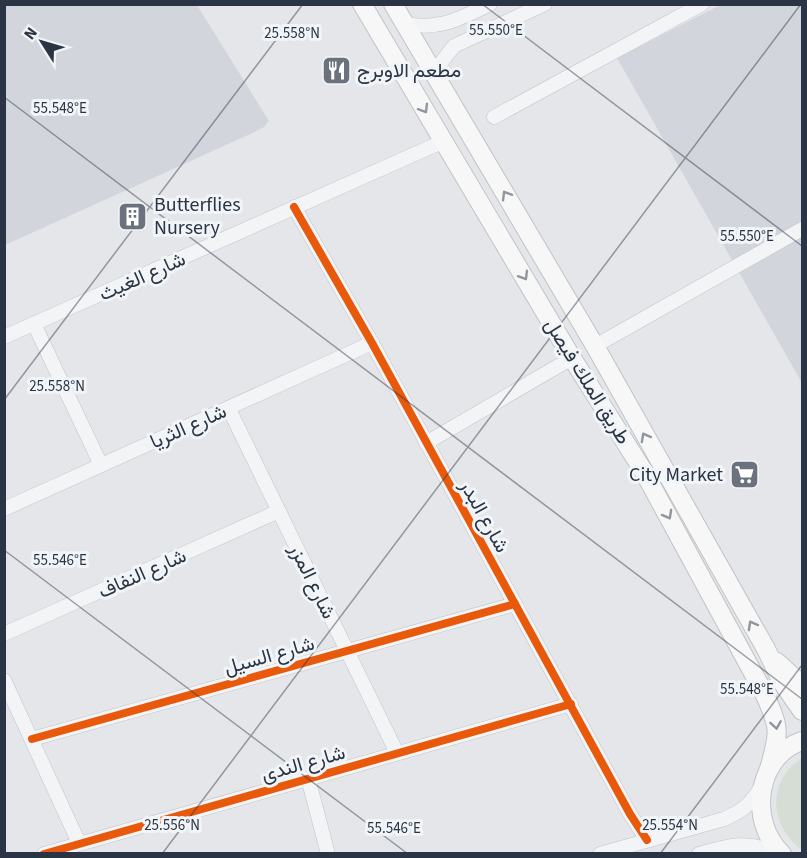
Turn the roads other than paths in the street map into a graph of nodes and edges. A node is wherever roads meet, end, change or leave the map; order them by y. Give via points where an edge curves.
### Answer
1 (362, 4) edge
2 (393, 4) edge
3 (545, 4) edge
4 (702, 4) edge
5 (484, 6) edge
6 (404, 23) junction
7 (437, 79) junction
8 (494, 117) dead end
9 (444, 141) junction
10 (294, 207) junction
11 (802, 229) edge
12 (34, 324) junction
13 (4, 337) edge
14 (372, 342) junction
15 (595, 345) junction
16 (573, 358) junction
17 (229, 409) junction
18 (426, 443) junction
19 (101, 465) junction
20 (4, 509) edge
21 (279, 511) junction
22 (515, 604) junction
23 (4, 634) edge
24 (766, 650) junction
25 (347, 651) junction
26 (4, 680) edge
27 (802, 685) edge
28 (571, 704) junction
29 (802, 711) edge
30 (32, 739) junction
31 (802, 741) edge
32 (397, 753) junction
33 (766, 776) junction
34 (308, 778) junction
35 (647, 840) junction
36 (80, 843) junction
37 (44, 854) edge
38 (328, 854) edge
39 (600, 854) edge
40 (699, 854) edge
41 (776, 854) edge
42 (782, 854) edge

1 -> 9 main road, طريق الملك فيصل
2 - 6 main road, طريق الملك فيصل
3 - 7 street via 454,46 440,64
4 - 8 street
5 - 6 street via 441,26
6 - 7 main road, طريق الملك فيصل
15 -> 7 main road, طريق الملك فيصل
9 - 10 street, شارع الغيث
9 -> 16 main road, طريق الملك فيصل
10 - 12 street, شارع الغيث
10 - 14 street, شارع البدر
11 - 15 street
12 - 13 street, شارع الغيث
12 - 19 street
14 - 17 street, شارع الثريا
14 - 18 street, شارع البدر
24 -> 15 main road, طريق الملك فيصل
16 - 18 street
16 -> 33 main road, طريق الملك فيصل via 650,482 764,693 776,720 778,739
17 - 19 street, شارع الثريا
17 - 21 street, شارع المزر
18 - 22 street, شارع البدر
19 - 20 street, شارع الثريا
21 - 23 street, شارع النفاف
21 - 25 street, شارع المزر
22 - 25 street, شارع السيل
22 - 28 street, شارع البدر
24 - 27 main road
24 - 29 main road, طريق الملك فيصل
25 - 30 street, شارع السيل
25 - 32 street, شارع المزر
26 - 30 street
28 - 32 street, شارع الندى
28 - 35 street, شارع البدر
30 - 36 street
31 - 33 main road via 782,753
32 - 34 street, شارع الندى
33 - 35 street via 751,804 739,813
33 - 42 main road, طريق الملك فيصل via 760,805 764,827
34 - 36 street, شارع الندى
34 - 38 street
35 - 39 street
36 - 37 street, شارع الندى
40 - 41 street via 749,844

